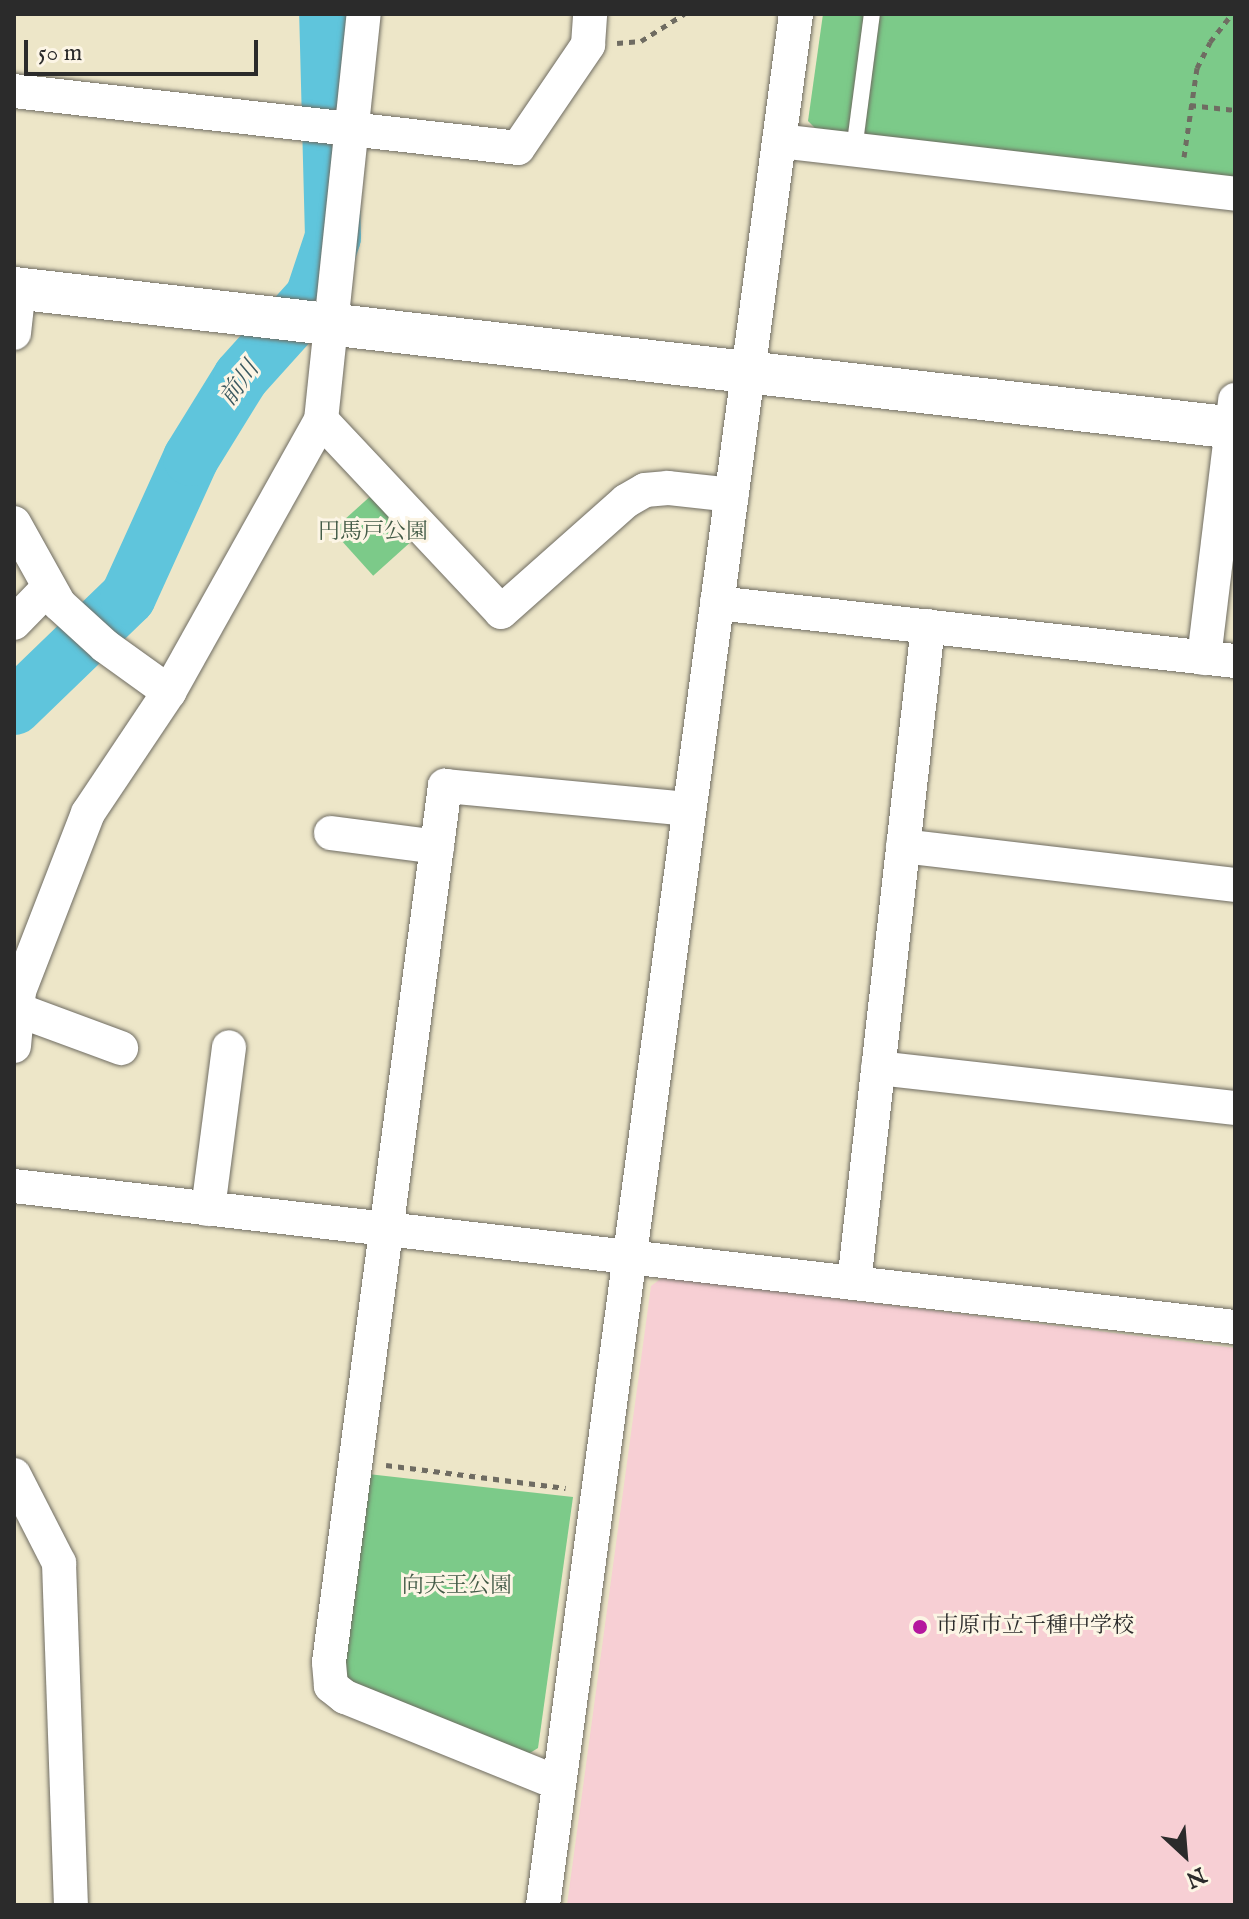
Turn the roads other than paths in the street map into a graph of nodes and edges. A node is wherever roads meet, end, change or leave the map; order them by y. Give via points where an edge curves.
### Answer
1 (364, 14) edge
2 (796, 14) edge
3 (872, 14) edge
4 (589, 30) edge
5 (14, 91) edge
6 (350, 129) junction
7 (780, 141) junction
8 (854, 150) junction
9 (1235, 194) edge
10 (16, 288) edge
11 (332, 322) junction
12 (14, 333) edge
13 (747, 372) junction
14 (1234, 419) edge
15 (321, 420) junction
16 (732, 495) junction
17 (14, 523) edge
18 (49, 587) junction
19 (717, 603) junction
20 (14, 623) edge
21 (928, 626) junction
22 (1220, 660) edge
23 (169, 692) junction
24 (689, 809) junction
25 (331, 833) dead end
26 (903, 846) junction
27 (437, 847) junction
28 (1235, 885) edge
29 (17, 996) edge
30 (14, 1046) edge
31 (229, 1047) dead end
32 (121, 1048) dead end
33 (878, 1068) junction
34 (1235, 1108) edge
35 (14, 1186) edge
36 (208, 1209) junction
37 (387, 1229) junction
38 (629, 1256) junction
39 (854, 1283) junction
40 (1235, 1327) edge
41 (14, 1475) edge
42 (558, 1783) junction
43 (71, 1905) edge
44 (543, 1905) edge

1 - 6 street
2 - 7 street
3 - 8 lane
4 - 6 street via 518,148
5 - 6 street
6 - 11 street
7 - 8 street
7 - 13 street
8 - 9 street
10 - 11 street
10 - 12 street
11 - 13 street
11 - 15 street
13 - 14 street
13 - 16 street
14 - 22 street
15 - 16 street via 501,612 645,490
15 - 23 street
16 - 19 street
17 - 18 street
18 - 20 street
18 - 23 street via 59,604 105,646
19 - 21 street
19 - 24 street
21 - 22 street
21 - 26 street
23 - 29 street via 88,813
24 - 27 street via 445,786
24 - 38 street
25 - 27 street
26 - 28 street
26 - 33 street
27 - 37 street
29 - 30 street
29 - 32 street
31 - 36 street
33 - 34 street
33 - 39 street
35 - 36 street
36 - 37 street
37 - 38 street
37 - 42 street via 329,1662 331,1686 345,1697
38 - 39 street
38 - 42 street
39 - 40 street
41 - 43 street via 59,1563
42 - 44 street

